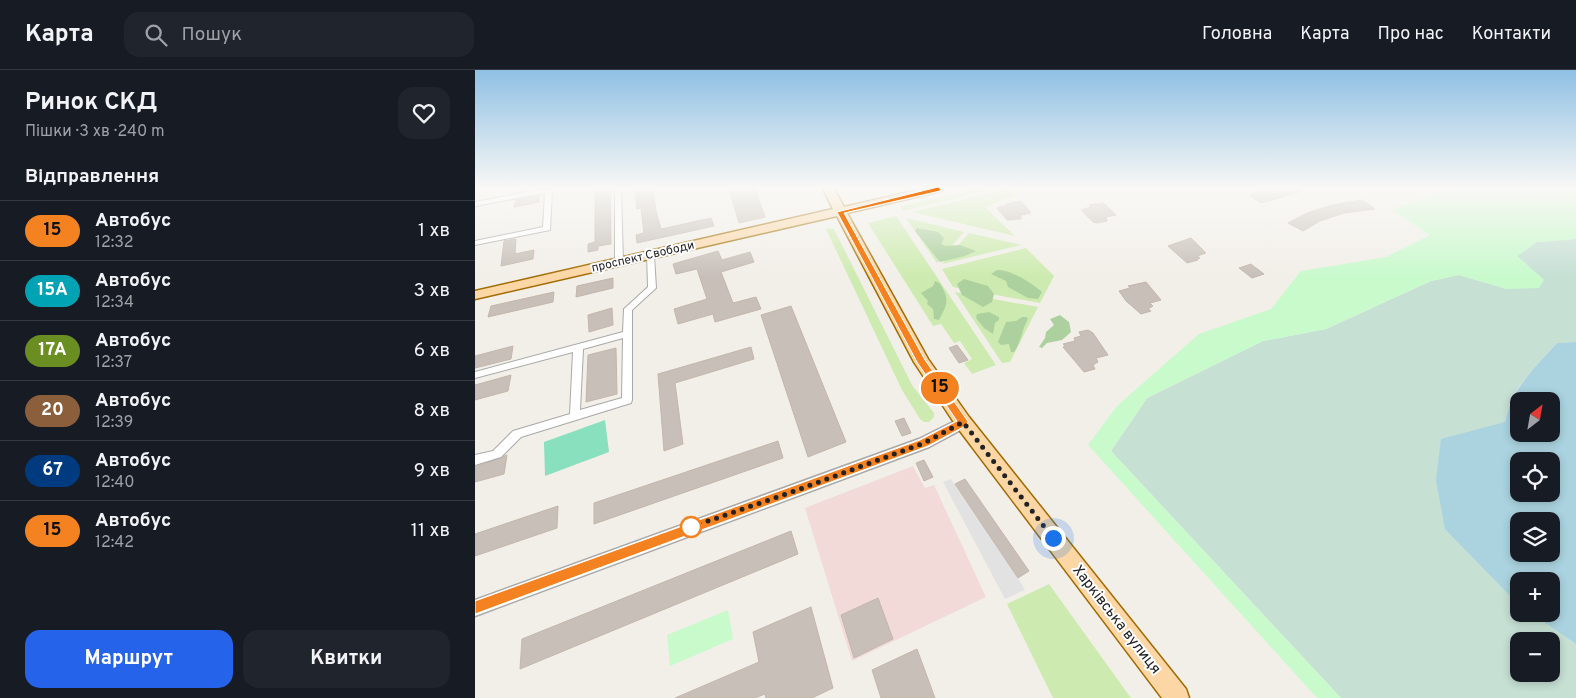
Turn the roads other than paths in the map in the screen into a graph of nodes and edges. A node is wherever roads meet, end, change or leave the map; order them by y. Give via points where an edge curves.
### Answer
1 (548, 218) edge
2 (618, 218) edge
3 (813, 218) edge
4 (843, 218) edge
5 (475, 243) edge
6 (650, 256) junction
7 (619, 262) junction
8 (475, 294) edge
9 (626, 334) junction
10 (578, 347) junction
11 (475, 375) edge
12 (575, 416) junction
13 (963, 422) junction
14 (475, 460) edge
15 (475, 608) edge
16 (1177, 698) edge

1 - 5 street via 547,228
2 - 7 street
3 - 6 main road, проспект Свободи
4 - 13 main road, Харківська вулиця via 921,362
6 - 7 main road, проспект Свободи
6 - 9 street via 652,288 628,309
7 - 8 main road, проспект Свободи
9 - 10 street
9 - 12 street via 627,400
10 - 11 street
10 - 12 street
12 - 14 street via 517,434 497,454
13 - 15 street via 924,443
13 - 16 main road, Харківська вулиця

